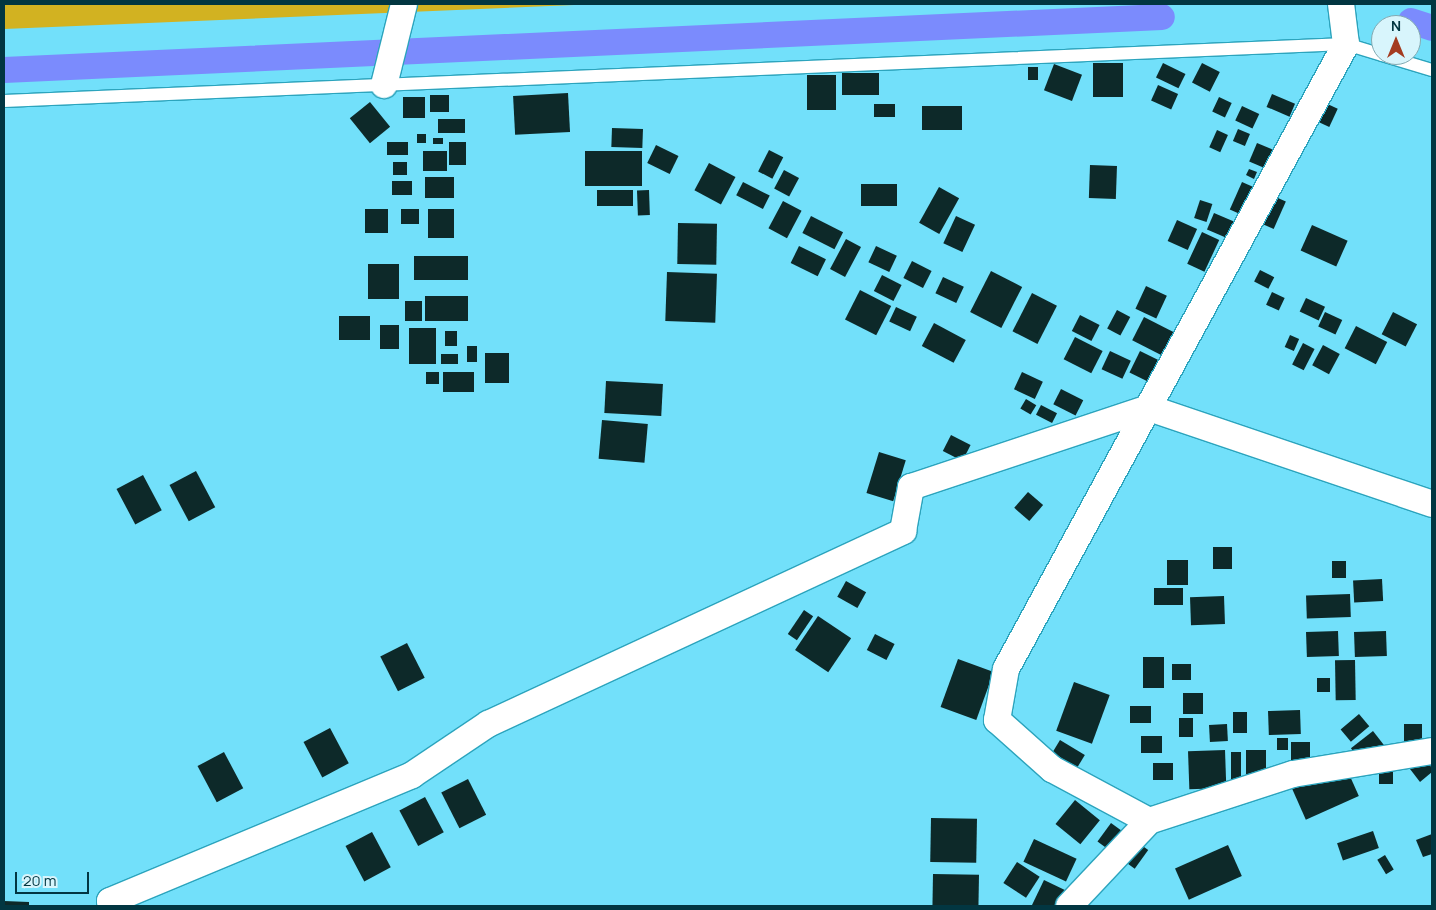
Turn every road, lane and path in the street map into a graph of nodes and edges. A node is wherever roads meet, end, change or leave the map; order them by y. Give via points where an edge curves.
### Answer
1 (404, 4) edge
2 (1341, 4) edge
3 (1346, 44) junction
4 (1371, 52) edge
5 (1415, 65) edge
6 (1432, 70) edge
7 (384, 85) junction
8 (4, 100) edge
9 (1149, 408) junction
10 (1432, 504) edge
11 (1432, 751) edge
12 (1149, 821) junction
13 (111, 906) edge
14 (1069, 906) edge

1 - 7 street
2 - 3 street
3 - 4 lane
3 - 7 lane
3 - 9 street
5 - 6 lane
7 - 8 lane
9 - 10 street
9 - 12 street via 1006,670 997,720 1052,769
9 - 13 street via 911,487 903,531 488,724 412,775 110,901
11 - 12 street via 1293,774
12 - 14 street

